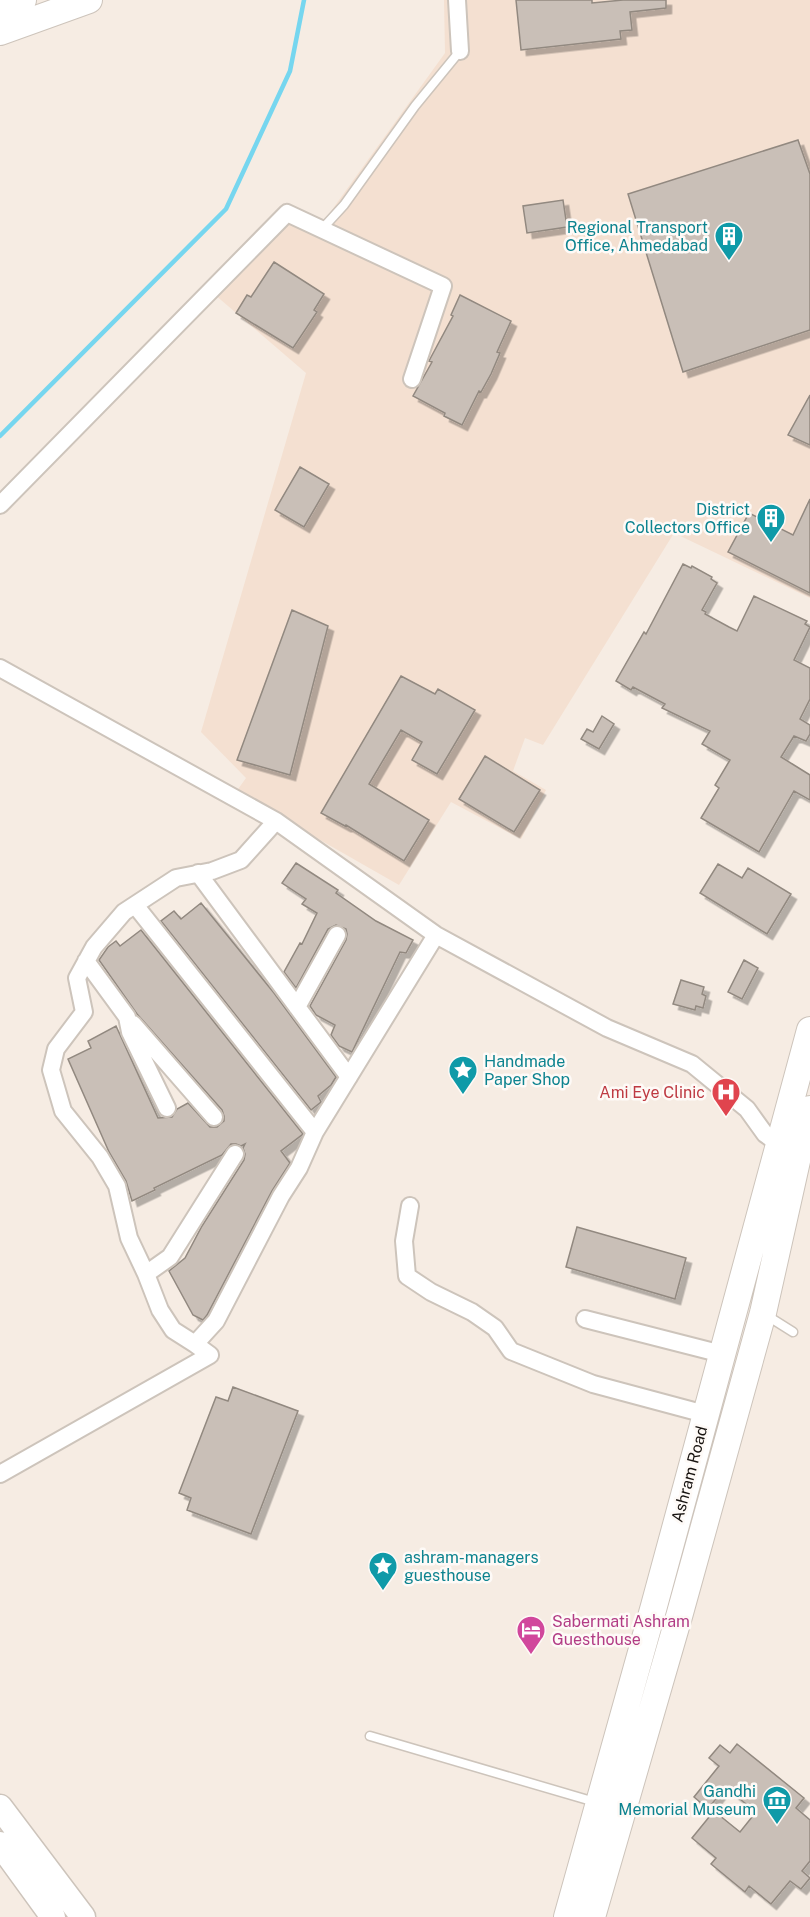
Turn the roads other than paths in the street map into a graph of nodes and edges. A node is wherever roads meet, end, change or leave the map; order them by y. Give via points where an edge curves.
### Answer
1 (23, 0) edge
2 (89, 0) edge
3 (456, 0) edge
4 (0, 8) edge
5 (0, 32) edge
6 (460, 51) joint
7 (322, 229) junction
8 (412, 379) dead end
9 (0, 505) edge
10 (0, 668) edge
11 (276, 821) junction
12 (198, 873) junction
13 (135, 905) junction
14 (436, 935) junction
15 (337, 936) dead end
16 (86, 961) junction
17 (297, 1007) junction
18 (127, 1017) junction
19 (810, 1030) edge
20 (349, 1077) junction
21 (167, 1108) dead end
22 (810, 1109) edge
23 (214, 1117) dead end
24 (315, 1132) junction
25 (797, 1144) edge
26 (235, 1154) dead end
27 (410, 1206) dead end
28 (146, 1274) junction
29 (763, 1313) junction
30 (585, 1319) dead end
31 (793, 1332) dead end
32 (195, 1344) junction
33 (722, 1354) junction
34 (705, 1414) junction
35 (0, 1474) edge
36 (370, 1736) dead end
37 (612, 1806) junction
38 (0, 1807) edge
39 (0, 1844) edge
40 (53, 1917) edge
41 (83, 1917) edge
42 (567, 1917) edge
43 (592, 1917) edge

1 - 4 main road
2 - 5 main road
3 - 6 street
6 - 7 lane
7 - 8 street via 443,286
7 - 9 street via 287,213
10 - 11 street
11 - 12 street via 241,860
11 - 14 street
12 - 13 street via 176,878
12 - 17 street
13 - 16 street via 116,921
13 - 24 street
14 - 20 street
14 - 25 street via 607,1028 692,1064 747,1109 765,1134
15 - 17 street
16 - 18 street
16 - 28 street via 77,978 84,1011 56,1049 51,1070 63,1111 100,1157 117,1186 129,1238
17 - 20 street
18 - 21 street via 130,1032
18 - 23 street
19 - 25 main road, Ashram Road
20 - 24 street
22 - 25 main road, Ashram Road
24 - 32 street via 216,1321
25 - 29 main road, Ashram Road
25 - 33 main road, Ashram Road
26 - 28 street via 170,1257
27 - 34 street via 404,1241 407,1276 495,1328 510,1351 593,1384
28 - 32 street via 160,1310 173,1330
29 - 31 lane
29 - 37 main road, Ashram Road
30 - 33 street
32 - 35 street via 210,1355
33 - 34 main road, Ashram Road
34 - 37 main road, Ashram Road
36 - 37 lane
37 - 42 main road, Ashram Road
37 - 43 main road, Ashram Road
38 - 41 street
39 - 40 street

